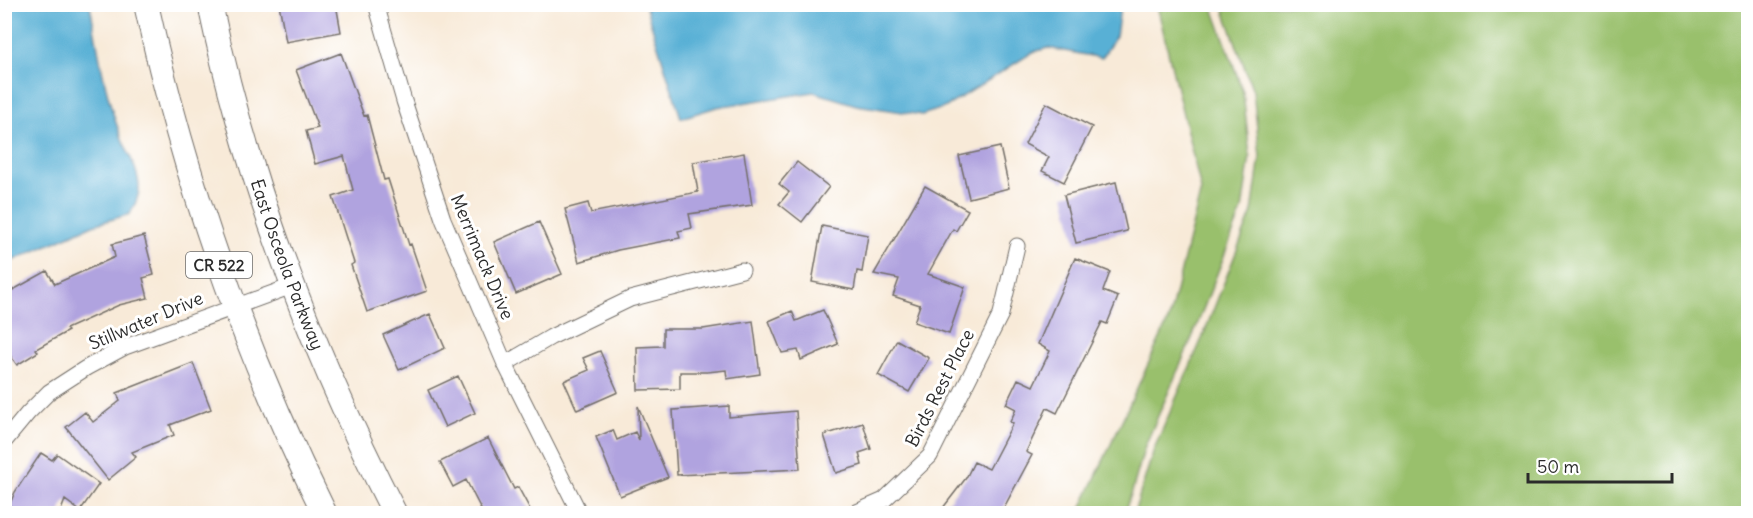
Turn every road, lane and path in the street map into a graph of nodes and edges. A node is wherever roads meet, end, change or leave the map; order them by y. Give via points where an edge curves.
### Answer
1 (146, 4) edge
2 (210, 4) edge
3 (376, 4) edge
4 (1017, 246) dead end
5 (742, 270) dead end
6 (292, 286) junction
7 (234, 307) junction
8 (505, 364) junction
9 (4, 442) edge
10 (325, 513) edge
11 (395, 513) edge
12 (580, 513) edge
13 (852, 513) edge

1 - 7 main road, CR 522 via 184,158
2 - 6 main road, East Osceola Parkway / CR 522 via 239,129
3 - 8 street, Merrimack Drive via 443,219
4 - 13 street, Birds Rest Place via 1001,314 930,456 884,500
5 - 8 street via 630,299
6 - 7 street, Stillwater Drive
6 - 11 main road, East Osceola Parkway / CR 522 via 339,398
7 - 9 street, Stillwater Drive via 126,347 86,368 50,392
7 - 10 main road, CR 522
8 - 12 street, Merrimack Drive

